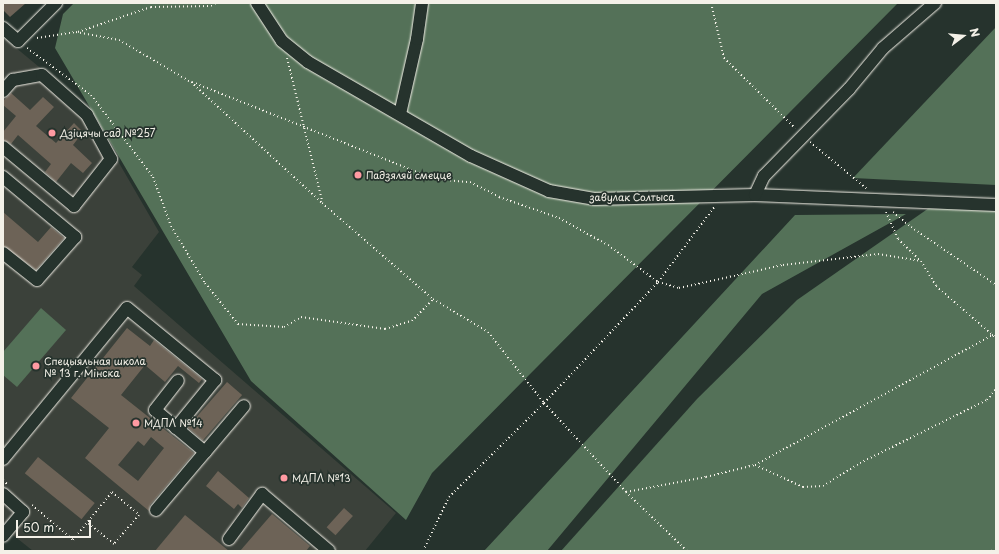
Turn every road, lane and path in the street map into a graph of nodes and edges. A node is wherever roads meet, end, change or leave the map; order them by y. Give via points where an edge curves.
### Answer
1 (56, 3) edge
2 (216, 3) edge
3 (257, 3) edge
4 (422, 3) edge
5 (711, 3) edge
6 (935, 3) edge
7 (3, 28) edge
8 (76, 32) junction
9 (18, 41) junction
10 (282, 41) junction
11 (191, 82) junction
12 (3, 91) edge
13 (400, 114) junction
14 (304, 128) junction
15 (803, 136) junction
16 (3, 147) edge
17 (3, 177) edge
18 (755, 195) junction
19 (722, 198) junction
20 (881, 201) junction
21 (322, 203) junction
22 (996, 206) edge
23 (3, 252) edge
24 (921, 261) junction
25 (658, 282) junction
26 (996, 285) edge
27 (433, 299) junction
28 (992, 335) junction
29 (996, 337) edge
30 (178, 381) dead end
31 (996, 389) edge
32 (544, 402) junction
33 (244, 406) dead end
34 (176, 428) junction
35 (205, 452) junction
36 (3, 459) edge
37 (755, 465) junction
38 (3, 480) edge
39 (6, 490) edge
40 (626, 492) junction
41 (26, 500) dead end
42 (156, 510) dead end
43 (88, 523) junction
44 (3, 536) edge
45 (229, 539) dead end
46 (996, 550) edge
47 (329, 551) edge
48 (423, 551) edge
49 (687, 551) edge
50 (991, 551) edge

1 - 9 street
2 - 8 path via 211,6 151,7
3 - 10 street, завулак Солтыса
4 - 13 street via 417,39
5 - 15 path via 724,58
6 - 15 street via 883,48
7 - 9 street
8 - 9 path
8 - 11 path via 119,40
9 - 27 path via 91,95 153,177 171,226 205,284 238,324 284,327 300,317 385,329 412,321
10 - 13 street, завулак Солтыса via 308,62
10 - 14 path
11 - 14 path
11 - 21 path
12 - 16 street via 13,80 42,75 87,115 110,159 74,206
13 - 19 street, завулак Солтыса via 471,156 549,191 595,198
14 - 21 path
14 - 25 path via 434,179 470,182 498,197 559,218 608,245
15 - 18 street via 764,176
15 - 20 path
17 - 23 street via 75,237 37,280
18 - 19 street, завулак Солтыса
18 - 20 street, завулак Солтыса
19 - 25 path
20 - 22 street, завулак Солтыса
20 - 24 path via 898,239
20 - 26 path via 911,227
21 - 27 path
24 - 25 path via 878,254 783,265 679,288
24 - 28 path via 936,286
25 - 32 path
27 - 32 path via 488,332
28 - 29 path
28 - 37 path
30 - 34 street via 155,410
31 - 37 path via 987,400 860,463 823,486 803,487
32 - 40 path
32 - 48 path via 448,497
33 - 35 street
34 - 35 street
34 - 36 street via 215,380 127,308
35 - 42 street
37 - 40 path
38 - 39 path
39 - 44 street via 23,512
40 - 49 path
41 - 43 path via 73,540
43 - 43 path via 112,492 139,515 114,544
45 - 47 street via 262,494
46 - 50 path

